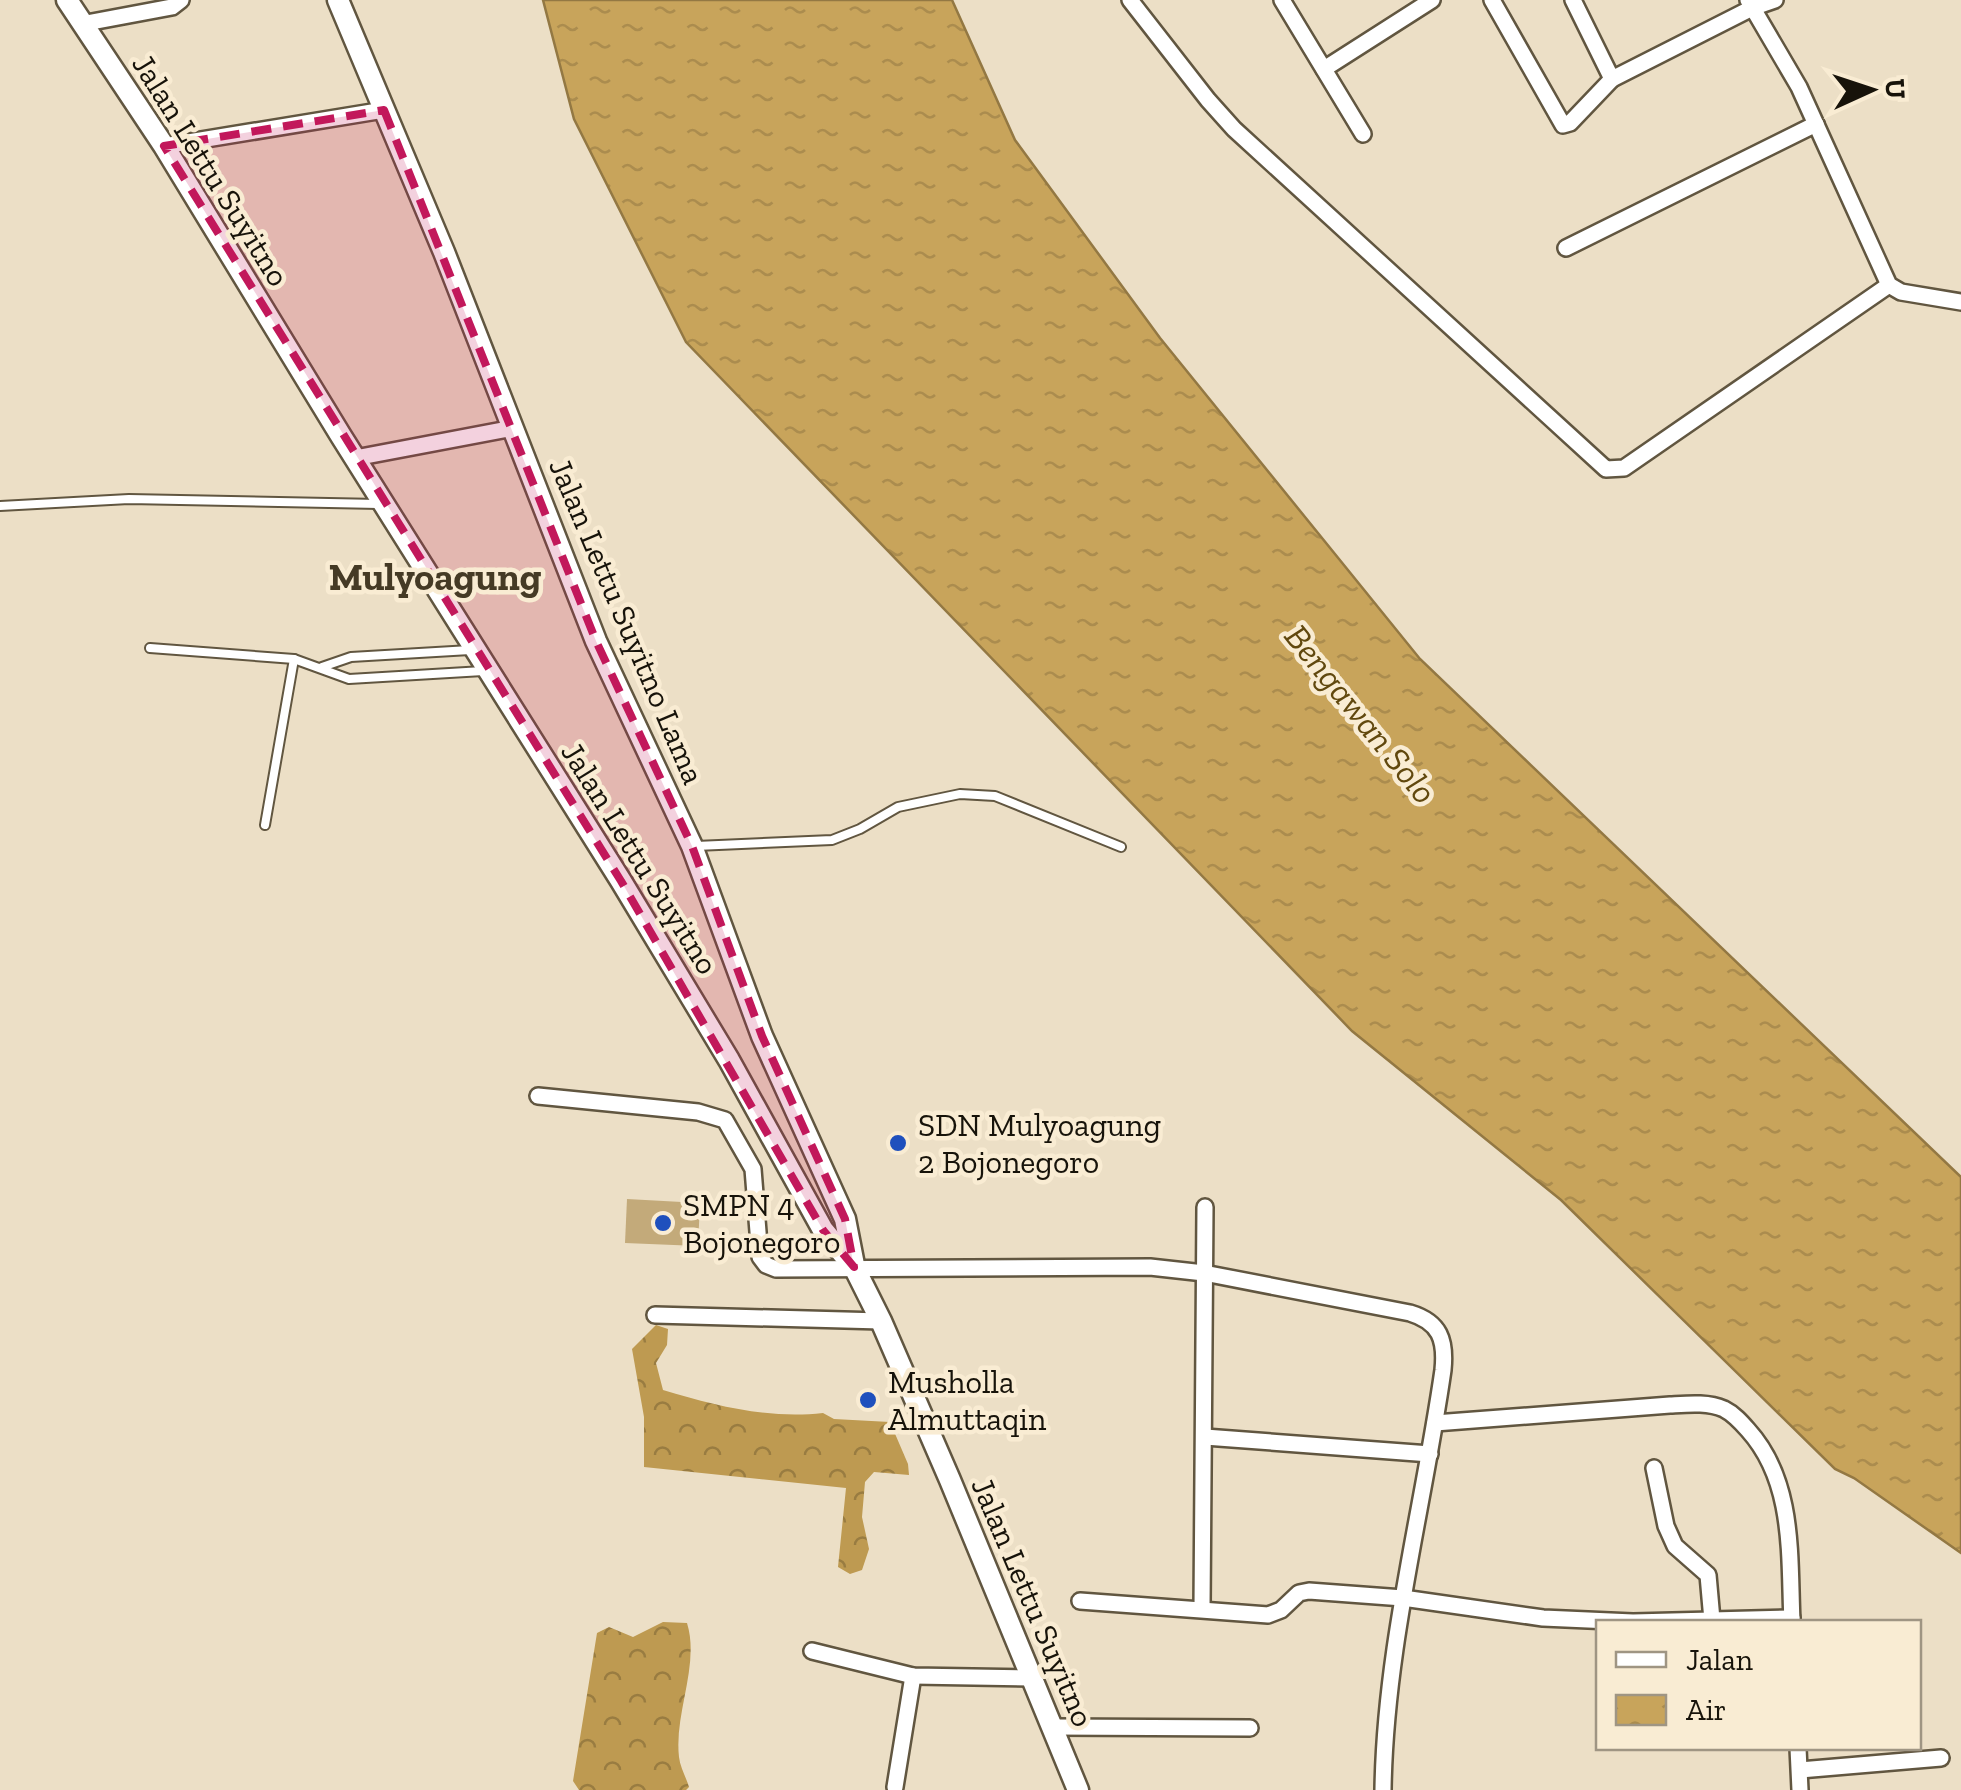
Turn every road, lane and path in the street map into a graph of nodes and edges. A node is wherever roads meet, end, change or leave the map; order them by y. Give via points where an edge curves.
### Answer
1 (67, 0) edge
2 (181, 0) edge
3 (338, 0) edge
4 (1130, 0) edge
5 (1282, 0) edge
6 (1432, 0) edge
7 (1492, 0) edge
8 (1574, 0) edge
9 (1776, 0) edge
10 (1750, 4) edge
11 (82, 24) junction
12 (1324, 69) junction
13 (1612, 79) junction
14 (384, 110) junction
15 (1816, 124) junction
16 (1363, 134) dead end
17 (164, 146) junction
18 (1566, 248) dead end
19 (1889, 285) junction
20 (1961, 302) edge
21 (513, 428) junction
22 (355, 458) junction
23 (384, 504) junction
24 (0, 506) edge
25 (150, 648) dead end
26 (475, 650) junction
27 (294, 659) junction
28 (322, 667) junction
29 (488, 671) junction
30 (265, 825) dead end
31 (692, 846) junction
32 (1121, 847) dead end
33 (762, 1036) junction
34 (729, 1060) junction
35 (538, 1096) dead end
36 (1205, 1208) dead end
37 (854, 1267) junction
38 (1204, 1273) junction
39 (655, 1315) dead end
40 (881, 1320) junction
41 (1436, 1423) junction
42 (1205, 1436) junction
43 (1430, 1454) junction
44 (1654, 1468) dead end
45 (1403, 1598) junction
46 (1080, 1602) dead end
47 (1202, 1608) junction
48 (1600, 1620) edge
49 (1712, 1620) joint
50 (1792, 1620) edge
51 (812, 1651) dead end
52 (913, 1676) junction
53 (1032, 1678) junction
54 (1053, 1727) junction
55 (1250, 1728) dead end
56 (1798, 1750) edge
57 (1942, 1758) dead end
58 (1800, 1770) junction
59 (895, 1787) dead end
60 (1078, 1790) edge
61 (1383, 1790) edge
62 (1800, 1790) edge

1 - 11 main road, Jalan Lettu Suyitno
2 - 11 street
3 - 14 main road, Jalan Lettu Suyitno Lama
4 - 19 street via 1234,129 1606,470 1624,468
5 - 12 street
6 - 12 street
7 - 13 street via 1563,125
8 - 13 street
9 - 10 street
10 - 13 street
10 - 15 street
11 - 17 main road, Jalan Lettu Suyitno
12 - 16 street
14 - 17 street
14 - 21 main road, Jalan Lettu Suyitno Lama
15 - 18 street
15 - 19 street
17 - 22 main road, Jalan Lettu Suyitno
19 - 20 street
21 - 22 street
21 - 31 main road, Jalan Lettu Suyitno Lama via 596,641
22 - 23 main road, Jalan Lettu Suyitno
23 - 24 lane via 128,498
23 - 26 main road, Jalan Lettu Suyitno
25 - 27 lane
26 - 28 lane via 351,657
26 - 29 main road, Jalan Lettu Suyitno
27 - 28 lane
27 - 30 lane
28 - 29 lane via 349,679
29 - 34 main road, Jalan Lettu Suyitno
31 - 32 lane via 832,840 898,807 960,794 994,796
31 - 33 main road, Jalan Lettu Suyitno Lama
33 - 34 main road via 757,1052
33 - 37 main road, Jalan Lettu Suyitno Lama via 844,1219
34 - 37 main road, Jalan Lettu Suyitno via 823,1230
35 - 37 street via 725,1120 753,1169 761,1260 788,1270
36 - 38 street
37 - 38 street via 1150,1267
37 - 40 main road, Jalan Lettu Suyitno
38 - 41 street via 1426,1319 1438,1329 1445,1350
38 - 42 street
39 - 40 street
40 - 53 main road, Jalan Lettu Suyitno
41 - 43 street
41 - 50 street via 1670,1405 1723,1409 1768,1454 1781,1486
42 - 43 street
42 - 47 street
43 - 45 street
44 - 49 street via 1672,1542 1708,1574
45 - 47 street via 1309,1590 1268,1615
45 - 48 street
45 - 61 street
46 - 47 street
49 - 50 street
51 - 52 street
52 - 53 street
52 - 59 street
53 - 54 main road, Jalan Lettu Suyitno
54 - 55 street
54 - 60 main road, Jalan Lettu Suyitno
56 - 58 street
57 - 58 street
58 - 62 street

